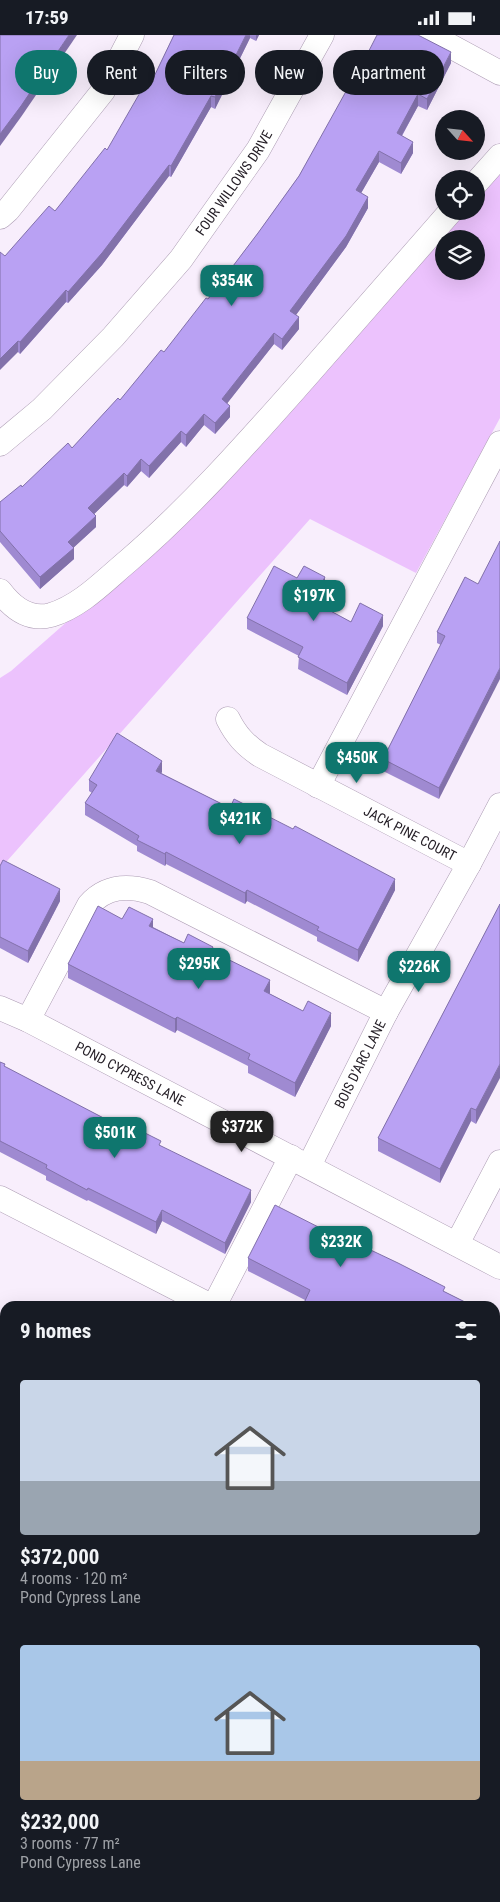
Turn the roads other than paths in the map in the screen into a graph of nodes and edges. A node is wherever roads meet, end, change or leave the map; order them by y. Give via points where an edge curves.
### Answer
1 (132, 35) edge
2 (322, 35) edge
3 (430, 35) edge
4 (500, 73) edge
5 (500, 155) edge
6 (485, 172) edge
7 (0, 217) edge
8 (443, 220) edge
9 (500, 443) edge
10 (0, 444) edge
11 (0, 591) edge
12 (228, 719) dead end
13 (318, 786) junction
14 (500, 805) edge
15 (469, 864) junction
16 (0, 1008) edge
17 (386, 1012) junction
18 (28, 1020) junction
19 (300, 1161) junction
20 (500, 1162) edge
21 (0, 1198) edge
22 (457, 1244) junction
23 (500, 1267) edge
24 (203, 1301) edge
25 (216, 1301) edge

1 - 7 street via 103,91
2 - 10 street, FOUR WILLOWS DRIVE via 258,150 181,259 113,337 42,409
3 - 4 street
5 - 6 street
8 - 11 street via 231,462 147,544 92,591 72,607 41,616 20,610
9 - 13 street
12 - 13 street, JACK PINE COURT via 246,746
13 - 15 street, JACK PINE COURT
14 - 15 street, BOIS D'ARC LANE
15 - 17 street, BOIS D'ARC LANE
16 - 18 street, POND CYPRESS LANE
17 - 18 street via 150,892 123,887 112,889 89,905
17 - 19 street, BOIS D'ARC LANE
18 - 19 street, POND CYPRESS LANE
19 - 22 street, POND CYPRESS LANE
19 - 25 street, BOIS D'ARC LANE
20 - 22 street
21 - 24 street
22 - 23 street, POND CYPRESS LANE

